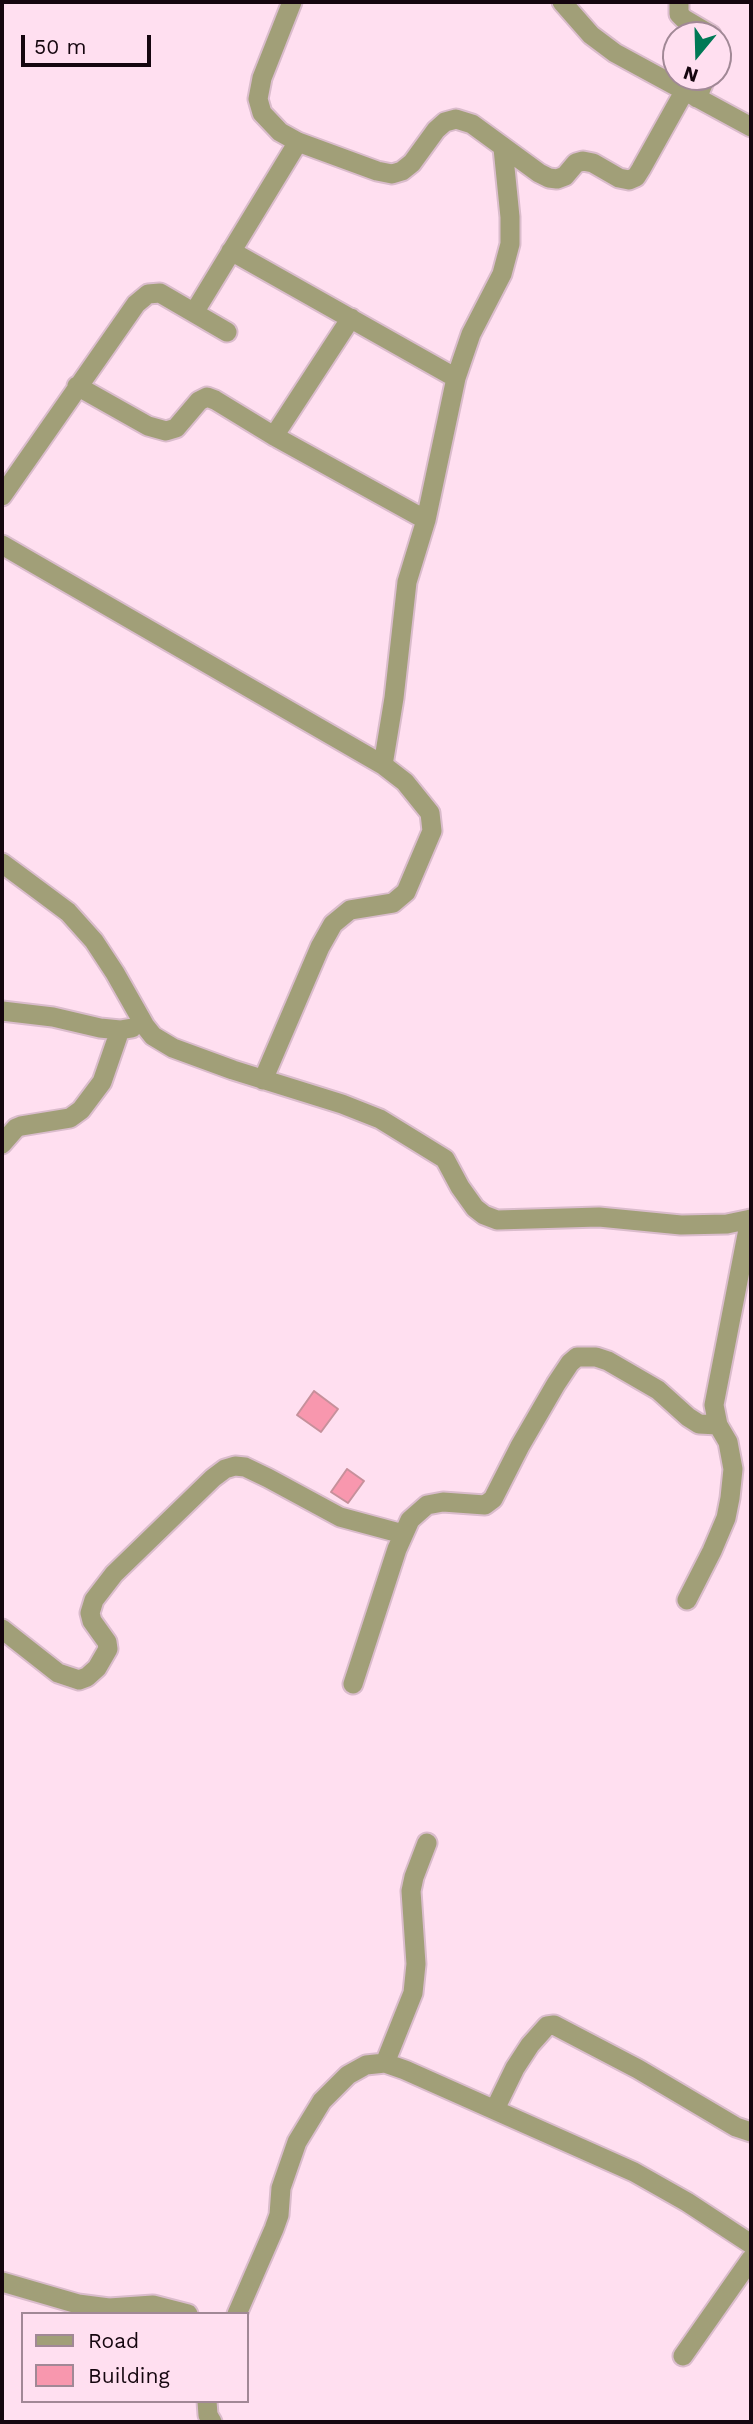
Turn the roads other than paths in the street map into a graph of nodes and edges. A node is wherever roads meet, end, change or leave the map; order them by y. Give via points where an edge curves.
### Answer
1 (292, 2) edge
2 (562, 2) edge
3 (679, 2) edge
4 (687, 21) edge
5 (694, 91) edge
6 (690, 95) junction
7 (751, 127) edge
8 (298, 142) junction
9 (503, 148) junction
10 (231, 251) junction
11 (195, 311) junction
12 (351, 318) junction
13 (227, 332) dead end
14 (456, 377) junction
15 (78, 386) junction
16 (274, 436) junction
17 (2, 496) edge
18 (426, 520) junction
19 (2, 545) edge
20 (383, 765) junction
21 (2, 863) edge
22 (2, 1011) edge
23 (145, 1026) junction
24 (120, 1030) junction
25 (263, 1080) junction
26 (2, 1144) edge
27 (751, 1219) edge
28 (718, 1425) junction
29 (403, 1534) junction
30 (687, 1600) dead end
31 (2, 1629) edge
32 (353, 1684) dead end
33 (428, 1843) dead end
34 (385, 2063) junction
35 (495, 2109) junction
36 (751, 2132) edge
37 (751, 2244) edge
38 (751, 2259) edge
39 (2, 2282) edge
40 (180, 2312) edge
41 (238, 2312) edge
42 (683, 2356) dead end
43 (207, 2403) edge
44 (212, 2422) edge

1 - 8 street via 258,99 262,113 280,132
2 - 6 street via 591,35 615,53
3 - 4 street via 677,8
5 - 6 street
6 - 7 street
6 - 9 street via 636,177 629,180 583,161 565,176 549,178
8 - 9 street via 392,174 411,163 445,122 456,119 472,124
8 - 10 street
9 - 14 street via 510,244 502,274 471,334
10 - 11 street
10 - 12 street
11 - 13 street
11 - 15 street via 160,293 148,294
12 - 14 street
12 - 16 street
14 - 18 street
15 - 16 street via 148,426 166,431 176,428 207,397
15 - 17 street
16 - 18 street
18 - 20 street via 407,582
19 - 20 street
20 - 25 street via 405,782 430,813 432,831 422,859 406,892 393,903 350,910 333,924
21 - 23 street via 68,912 85,931
22 - 24 street
23 - 24 street
23 - 25 street via 173,1048
24 - 26 street via 102,1082 81,1110 70,1118 16,1128
25 - 27 street via 342,1104 404,1132 445,1159 475,1208 497,1220 598,1217 727,1224
27 - 28 street via 714,1405
28 - 29 street via 699,1424 658,1390 608,1361 577,1357 556,1384 493,1499 485,1504 427,1504
28 - 30 street via 728,1442 733,1469 730,1498 726,1518
29 - 31 street via 340,1517 268,1478 234,1466 213,1478 114,1574 94,1600 92,1621 107,1649 87,1677 79,1680 58,1673
29 - 32 street
33 - 34 street via 411,1891 416,1964 413,1993
34 - 35 street
34 - 41 street via 366,2065 348,2076 322,2101 297,2142 281,2188 279,2216
35 - 36 street via 530,2045 547,2026 554,2025
35 - 37 street via 653,2182
38 - 42 street
39 - 40 street via 78,2304 109,2308 153,2305
43 - 44 street

